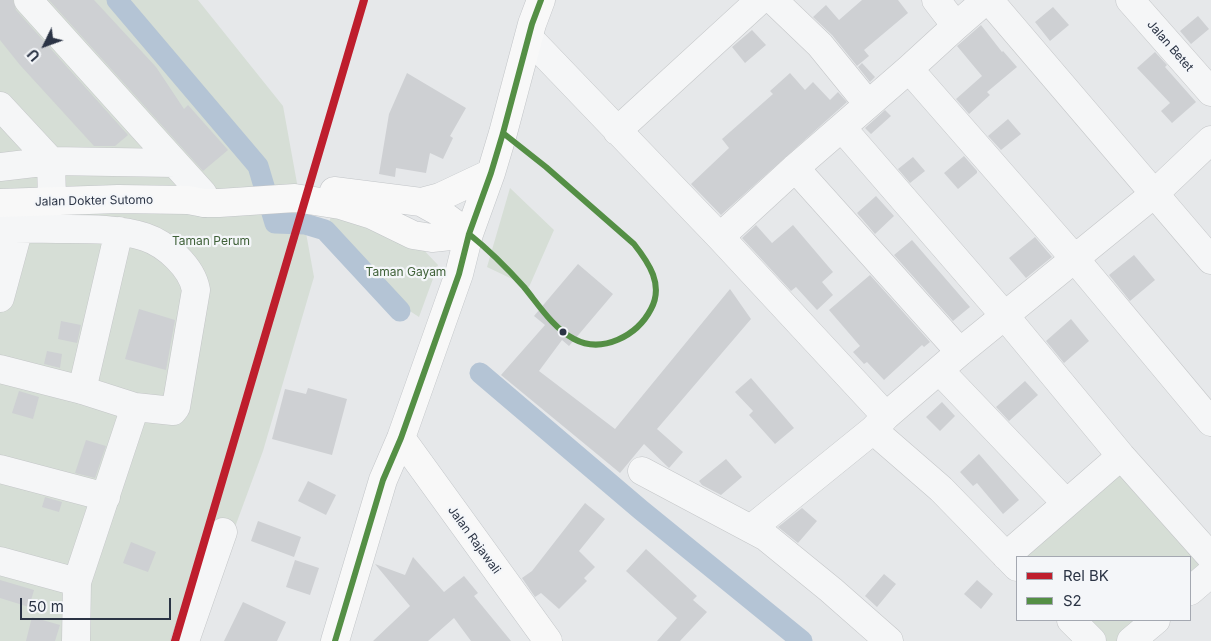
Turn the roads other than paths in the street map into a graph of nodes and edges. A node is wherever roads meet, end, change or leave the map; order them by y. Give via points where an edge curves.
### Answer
1 (28, 0) edge
2 (541, 0) edge
3 (760, 0) edge
4 (773, 0) edge
5 (936, 0) edge
6 (988, 0) edge
7 (1130, 0) edge
8 (956, 26) junction
9 (529, 38) junction
10 (909, 69) junction
11 (1211, 92) edge
12 (868, 104) junction
13 (0, 106) edge
14 (842, 128) junction
15 (617, 131) junction
16 (1211, 140) edge
17 (51, 161) junction
18 (175, 163) junction
19 (0, 167) edge
20 (795, 168) junction
21 (491, 173) junction
22 (295, 192) junction
23 (1154, 194) junction
24 (206, 198) junction
25 (52, 200) junction
26 (420, 202) junction
27 (0, 203) edge
28 (9, 229) edge
29 (119, 231) junction
30 (469, 234) junction
31 (413, 235) junction
32 (720, 237) junction
33 (1076, 259) junction
34 (1211, 260) edge
35 (459, 274) junction
36 (0, 298) edge
37 (1005, 316) junction
38 (950, 361) junction
39 (0, 369) edge
40 (82, 390) junction
41 (135, 407) junction
42 (1211, 422) edge
43 (880, 423) junction
44 (400, 438) junction
45 (1121, 456) junction
46 (0, 469) edge
47 (642, 471) dead end
48 (106, 497) junction
49 (1066, 503) junction
50 (752, 528) junction
51 (223, 532) dead end
52 (1017, 556) edge
53 (1211, 557) edge
54 (0, 561) edge
55 (1012, 561) edge
56 (1211, 573) edge
57 (77, 582) junction
58 (1191, 590) edge
59 (1071, 621) edge
60 (1155, 621) edge
61 (76, 641) edge
62 (185, 641) edge
63 (336, 641) edge
64 (548, 641) edge
65 (890, 641) edge
66 (1092, 641) edge
67 (1131, 641) edge

1 - 18 street
2 - 9 main road
3 - 15 street
4 - 12 street via 820,45
5 - 8 street
6 - 8 street
6 - 23 street
7 - 11 street, Jalan Betet
8 - 10 street
9 - 15 street
9 - 21 main road
10 - 12 street
10 - 33 street
12 - 14 street
13 - 17 street
14 - 20 street
14 - 37 street
15 - 32 street
16 - 23 street
17 - 18 street
17 - 19 street
17 - 25 street
18 - 24 street
20 - 32 street
20 - 38 street
21 - 26 main road via 440,197
21 - 30 main road
22 - 24 main road, Jalan Dokter Sutomo
22 - 26 main road, Jalan Dokter Sutomo via 375,195
22 - 31 main road, Jalan Dokter Sutomo via 372,215
23 - 33 street
23 - 34 street
24 - 25 main road, Jalan Dokter Sutomo
25 - 27 main road, Jalan Dokter Sutomo
26 - 30 main road, Jalan Dokter Sutomo
28 - 29 street
28 - 36 street
29 - 40 street
29 - 41 street via 158,243 179,260 191,275 196,290 176,407 169,412
30 - 31 main road, Jalan Dokter Sutomo via 432,238
30 - 35 main road
31 - 35 main road via 433,248
32 - 43 street
33 - 37 street
33 - 42 street
35 - 44 main road
37 - 38 street
37 - 45 street
38 - 43 street
38 - 49 street
39 - 40 street
40 - 41 street
41 - 48 street
43 - 50 street
43 - 55 street
44 - 63 main road via 383,480
44 - 64 main road, Jalan Rajawali
45 - 49 street
45 - 53 street
46 - 48 street
47 - 50 street
48 - 57 street
49 - 52 street
50 - 65 street via 779,546
51 - 62 street
54 - 57 street
56 - 58 street
57 - 61 street
59 - 66 street
60 - 67 street

